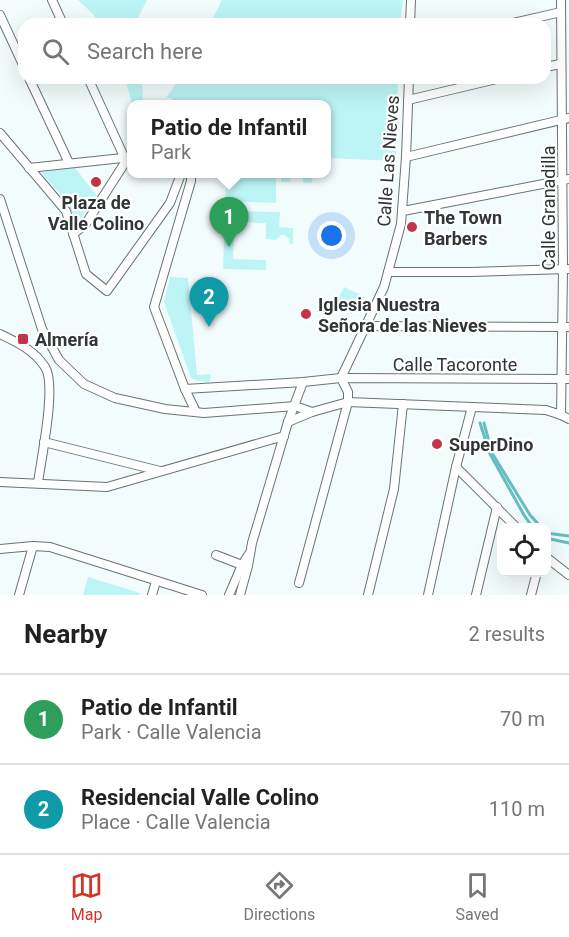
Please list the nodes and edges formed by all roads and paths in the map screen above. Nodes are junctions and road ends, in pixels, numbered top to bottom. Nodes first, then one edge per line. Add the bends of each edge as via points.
1 (52, 0) edge
2 (412, 0) edge
3 (561, 0) edge
4 (561, 12) junction
5 (0, 15) edge
6 (60, 18) edge
7 (410, 18) edge
8 (535, 18) edge
9 (18, 54) edge
10 (561, 64) junction
11 (551, 66) edge
12 (32, 84) edge
13 (91, 84) edge
14 (409, 84) edge
15 (476, 84) edge
16 (408, 100) junction
17 (566, 119) edge
18 (0, 133) edge
19 (127, 155) edge
20 (127, 157) edge
21 (406, 157) junction
22 (127, 159) edge
23 (69, 163) junction
24 (29, 168) junction
25 (179, 178) edge
26 (191, 178) edge
27 (566, 180) edge
28 (0, 199) edge
29 (403, 211) junction
30 (73, 234) junction
31 (566, 269) edge
32 (388, 272) junction
33 (364, 326) junction
34 (565, 327) edge
35 (0, 334) edge
36 (341, 378) junction
37 (565, 379) edge
38 (303, 382) junction
39 (185, 389) junction
40 (348, 402) junction
41 (403, 404) junction
42 (295, 406) junction
43 (472, 407) junction
44 (267, 408) junction
45 (173, 410) junction
46 (196, 412) junction
47 (312, 412) junction
48 (565, 417) edge
49 (289, 421) junction
50 (284, 436) junction
51 (44, 442) junction
52 (456, 467) junction
53 (162, 471) junction
54 (0, 482) edge
55 (38, 483) junction
56 (496, 507) junction
57 (511, 523) edge
58 (33, 546) junction
59 (0, 549) edge
60 (249, 552) junction
61 (216, 555) dead end
62 (551, 561) edge
63 (242, 565) junction
64 (569, 575) edge
65 (536, 577) edge
66 (156, 581) junction
67 (299, 582) dead end
68 (19, 595) edge
69 (152, 595) edge
70 (202, 595) edge
71 (229, 595) edge
72 (240, 595) edge
73 (368, 595) edge
74 (428, 595) edge
75 (476, 595) edge
76 (531, 595) edge

1 - 6 street
2 - 7 street
3 - 4 street, Calle Granadilla
4 - 8 street
4 - 10 street, Calle Granadilla
5 - 9 street
10 - 11 street
10 - 17 street, Calle Granadilla
12 - 23 street
13 - 19 street
14 - 16 street, Calle Las Nieves
15 - 16 street
16 - 21 street, Calle Las Nieves
17 - 21 street
17 - 27 street, Calle Granadilla
18 - 24 street
20 - 23 street
21 - 29 street, Calle Las Nieves
22 - 30 street via 85,225
23 - 24 street
24 - 30 street via 66,211
25 - 30 street via 170,203 107,291 86,274
26 - 39 street via 154,307
27 - 29 street
27 - 31 street, Calle Granadilla
28 - 45 street via 42,329 59,360 84,384 115,398
29 - 32 street, Calle Las Nieves
31 - 32 street
31 - 34 street, Calle Granadilla
32 - 33 street, Calle Las Nieves
33 - 34 street
33 - 36 street, Calle Las Nieves
34 - 37 street, Calle Granadilla
35 - 51 street via 24,346 46,368 50,388
36 - 37 street, Calle Tacoronte
36 - 38 street, Calle Tacoronte
36 - 40 street
37 - 48 street, Calle Granadilla
38 - 39 street, Calle Tacoronte
38 - 42 street
39 - 45 street via 182,405
39 - 46 street
40 - 41 street
40 - 47 street
40 - 67 street
41 - 43 street
41 - 73 street via 394,489
42 - 44 street
42 - 47 street
42 - 49 street
43 - 48 street via 546,410
43 - 52 street
44 - 46 street
44 - 49 street via 287,412
45 - 46 street
47 - 49 street
49 - 50 street
50 - 53 street
50 - 60 street
51 - 53 street
51 - 55 street
52 - 56 street
52 - 74 street
53 - 55 street via 107,487
54 - 55 street
56 - 57 street
56 - 75 street
58 - 59 street
58 - 66 street via 50,547
58 - 68 street
60 - 63 street
60 - 72 street
61 - 63 street
62 - 64 street
63 - 71 street
65 - 76 street
66 - 69 street
66 - 70 street

